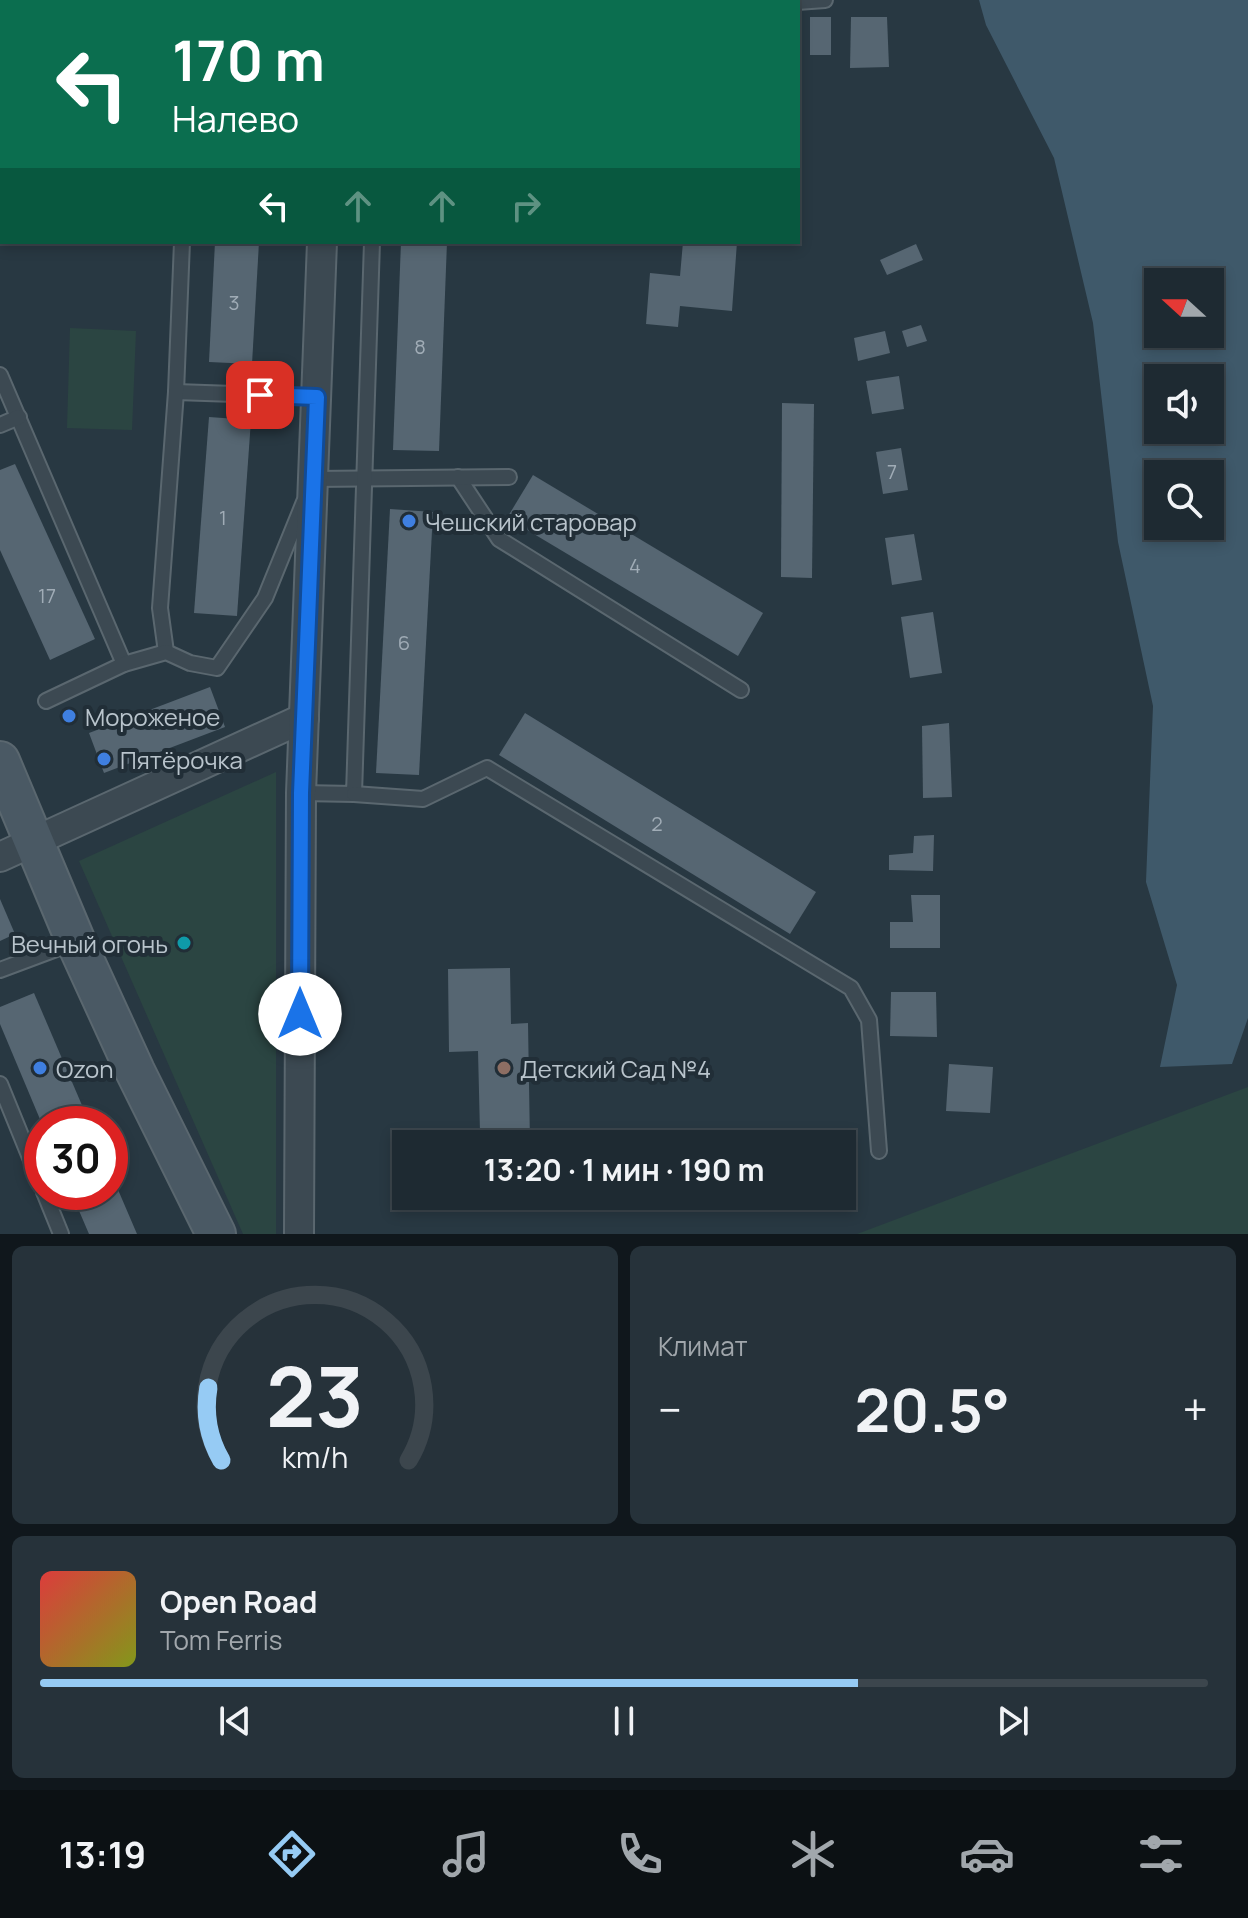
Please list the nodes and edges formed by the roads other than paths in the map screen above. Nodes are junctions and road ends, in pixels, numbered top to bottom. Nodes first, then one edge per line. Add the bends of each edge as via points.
1 (825, 0) edge
2 (800, 2) edge
3 (182, 244) edge
4 (322, 244) edge
5 (372, 244) edge
6 (0, 375) edge
7 (176, 392) junction
8 (317, 397) junction
9 (19, 417) junction
10 (0, 425) edge
11 (458, 477) junction
12 (509, 477) dead end
13 (364, 478) junction
14 (314, 479) junction
15 (166, 652) junction
16 (124, 664) junction
17 (741, 690) dead end
18 (46, 701) dead end
19 (304, 718) junction
20 (0, 761) edge
21 (301, 793) junction
22 (354, 794) junction
23 (34, 841) junction
24 (0, 857) edge
25 (76, 942) junction
26 (0, 970) edge
27 (0, 1084) edge
28 (24, 1143) edge
29 (879, 1151) dead end
30 (51, 1210) edge
31 (61, 1234) edge
32 (216, 1234) edge
33 (299, 1234) edge

1 - 2 lane
3 - 7 lane
4 - 8 street
5 - 13 lane
6 - 9 lane
7 - 8 lane
7 - 15 lane via 160,608
8 - 14 street
9 - 10 lane
9 - 16 lane
11 - 12 lane
11 - 13 lane
11 - 17 lane via 499,539
13 - 14 lane
13 - 22 lane
14 - 15 lane via 265,598 217,668
14 - 19 street
15 - 16 lane
16 - 18 lane
19 - 21 street
19 - 23 street
20 - 23 street
21 - 22 lane
21 - 33 street
22 - 29 lane via 423,799 487,768 851,988 869,1020
23 - 24 street
23 - 25 street
25 - 26 lane
25 - 32 street
27 - 28 lane
30 - 31 lane

